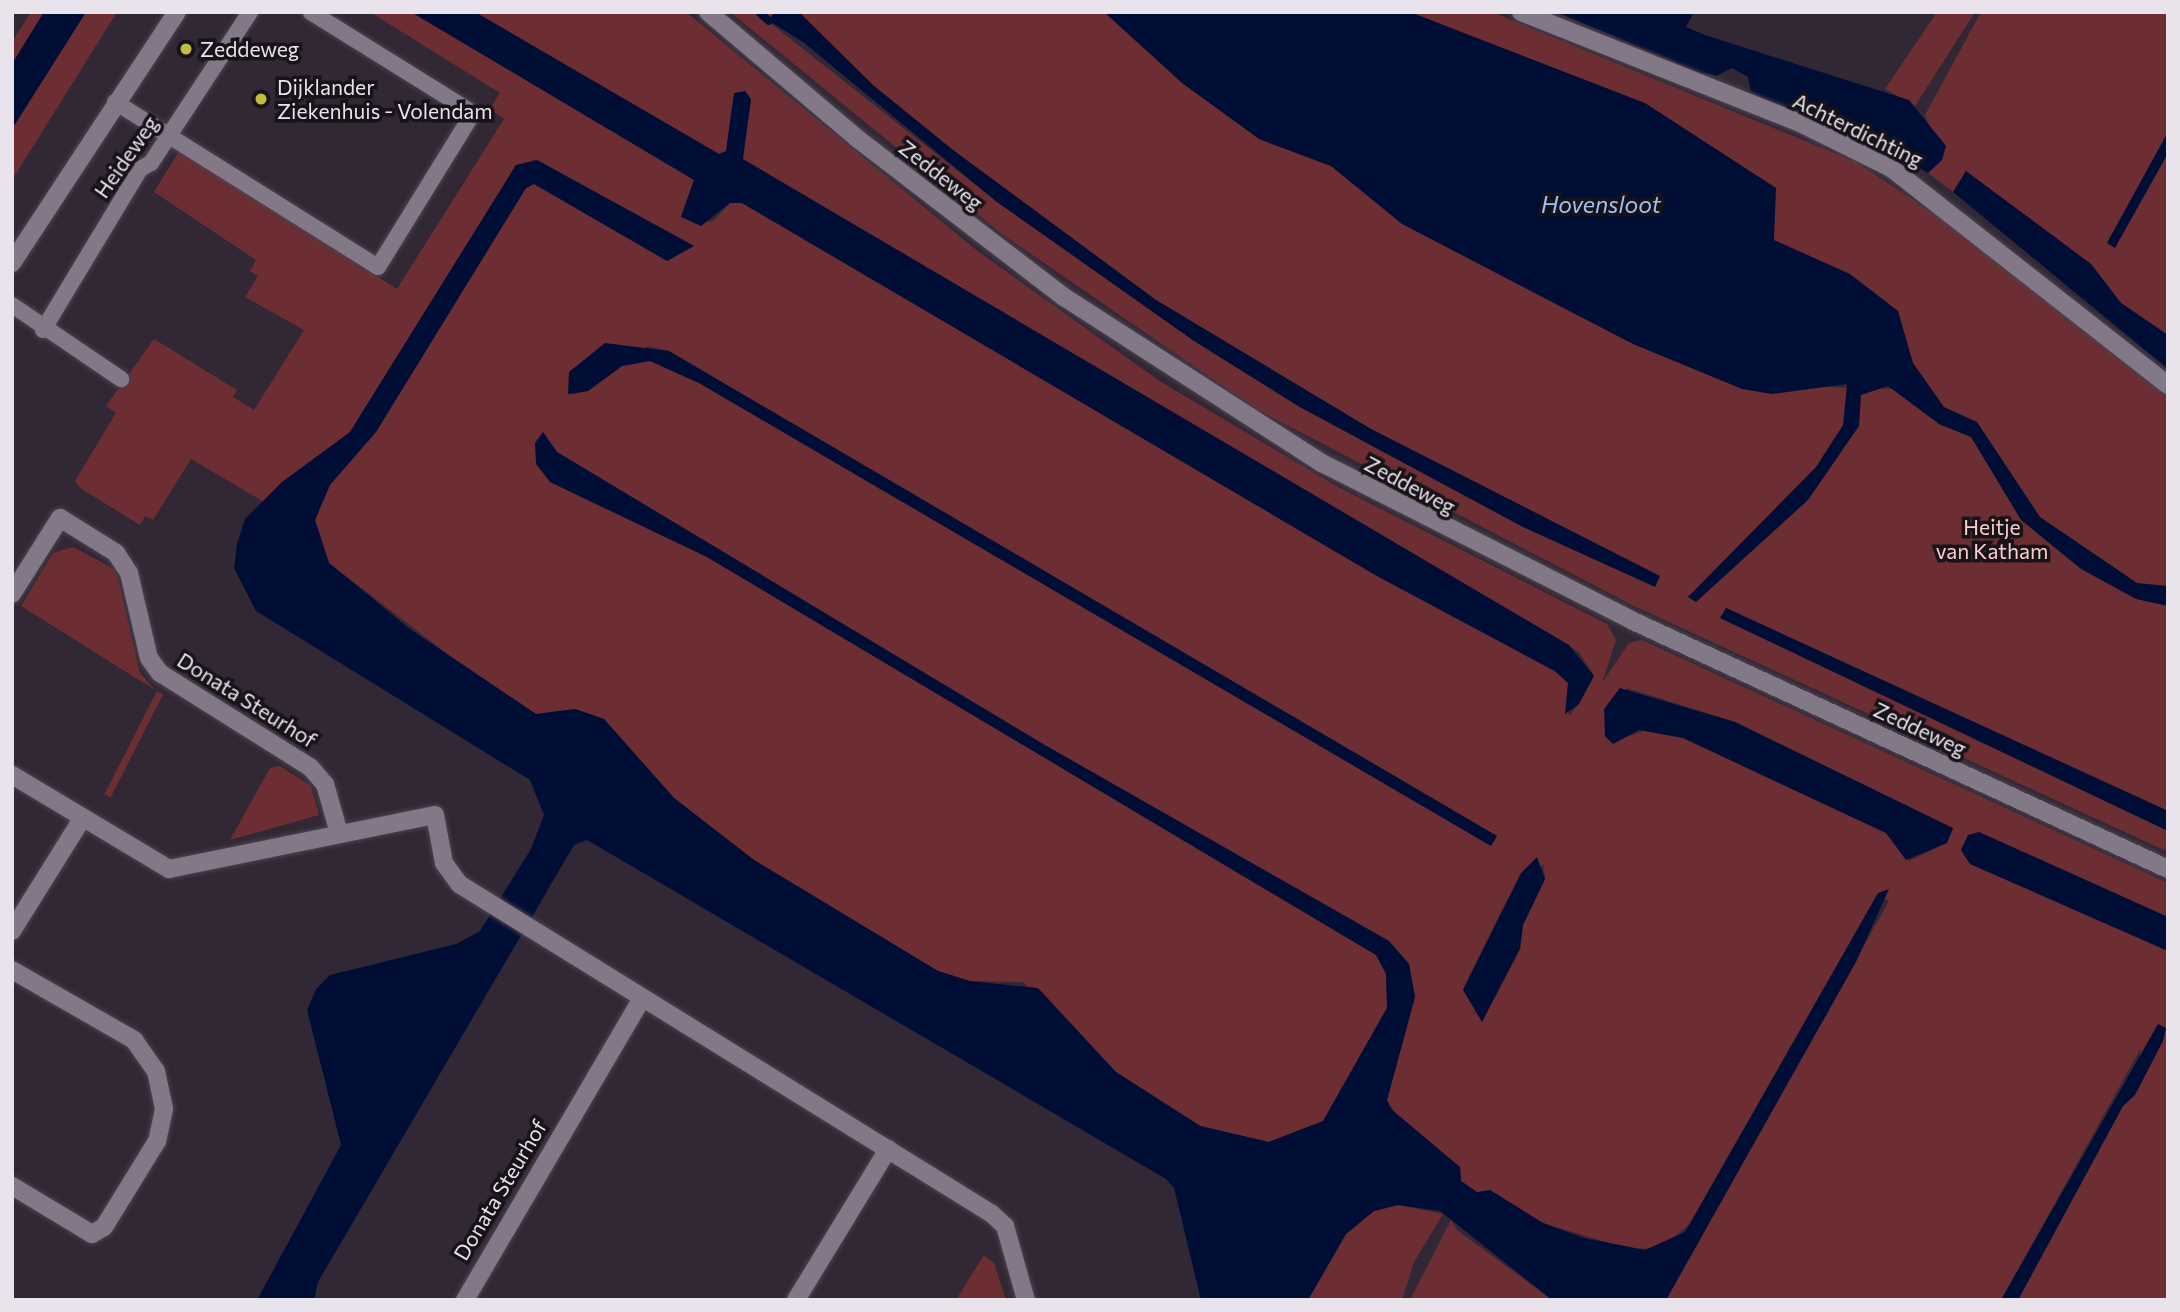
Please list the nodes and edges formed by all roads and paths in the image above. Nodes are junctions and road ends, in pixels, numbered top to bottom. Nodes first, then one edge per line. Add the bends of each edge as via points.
1 (177, 12) edge
2 (250, 12) edge
3 (310, 12) edge
4 (708, 12) edge
5 (1521, 12) edge
6 (115, 102) junction
7 (169, 136) junction
8 (12, 263) edge
9 (12, 305) edge
10 (43, 330) junction
11 (121, 379) dead end
12 (2168, 385) edge
13 (12, 594) edge
14 (12, 775) edge
15 (82, 819) junction
16 (339, 833) junction
17 (2168, 869) edge
18 (12, 931) edge
19 (12, 970) edge
20 (642, 998) junction
21 (888, 1149) junction
22 (12, 1186) edge
23 (465, 1300) edge
24 (796, 1300) edge
25 (1026, 1300) edge

1 - 6 street, Heideweg
2 - 7 lane, Heideweg
3 - 7 lane via 473,113 378,267
4 - 17 street, Zeddeweg via 858,139 1064,297 1322,463 1619,614
5 - 12 street, Achterdichting via 1802,124 1891,168
6 - 7 lane
6 - 8 street, Heideweg
7 - 10 lane, Heideweg via 151,163 140,169
9 - 10 lane
10 - 11 lane
13 - 16 street, Donata Steurhof via 60,518 116,553 129,573 149,658 160,673 310,767 326,784
14 - 15 street
15 - 16 street via 152,861 181,870
15 - 18 street
16 - 20 street via 435,815 449,874
19 - 22 street via 134,1040 156,1071 164,1109 157,1141 104,1227 92,1234
20 - 21 street
20 - 23 street, Donata Steurhof
21 - 24 street
21 - 25 street via 1005,1226

